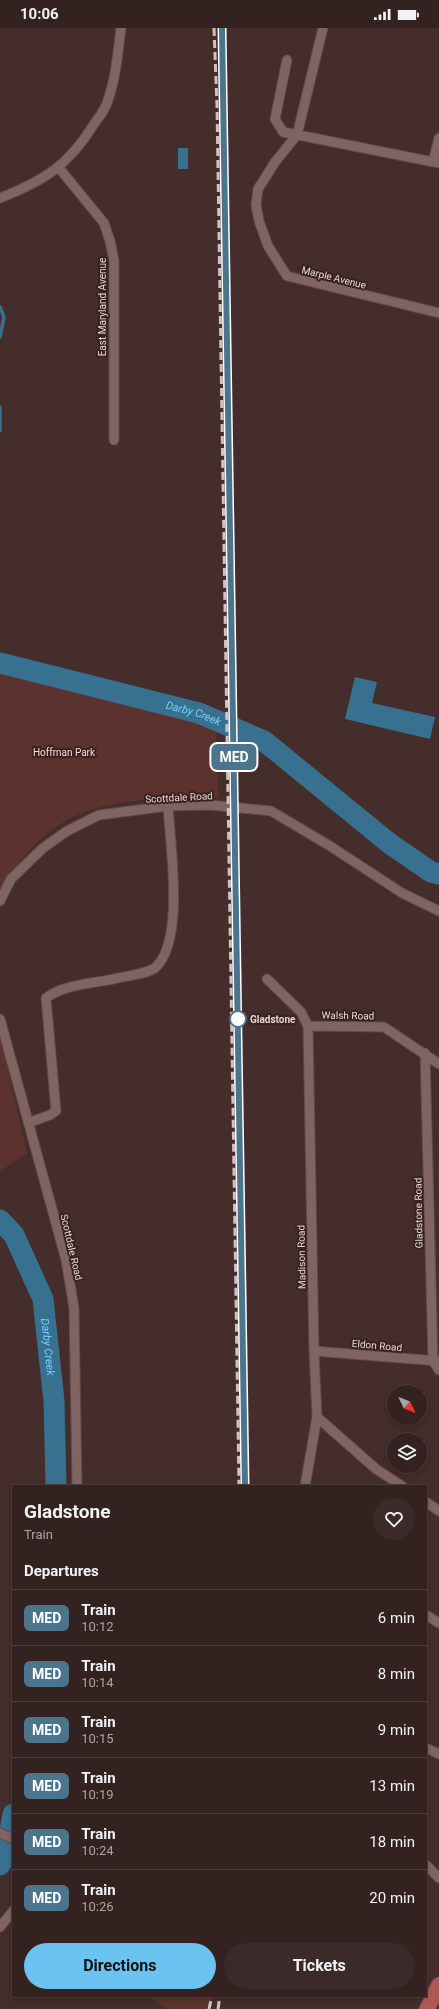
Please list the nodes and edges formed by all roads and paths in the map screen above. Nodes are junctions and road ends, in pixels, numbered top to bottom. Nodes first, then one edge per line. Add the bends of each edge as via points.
1 (121, 28) edge
2 (323, 28) edge
3 (287, 60) dead end
4 (297, 135) junction
5 (439, 138) edge
6 (436, 163) edge
7 (59, 168) junction
8 (0, 198) edge
9 (439, 313) edge
10 (114, 440) dead end
11 (168, 806) junction
12 (0, 901) edge
13 (439, 911) edge
14 (267, 978) dead end
15 (0, 1019) edge
16 (308, 1026) junction
17 (425, 1053) junction
18 (439, 1064) edge
19 (28, 1123) junction
20 (314, 1351) junction
21 (436, 1361) edge
22 (439, 1370) edge
23 (317, 1417) junction
24 (78, 1485) edge
25 (306, 1485) edge
26 (400, 1485) edge
27 (427, 1503) edge
28 (439, 1511) edge
29 (427, 1615) edge
30 (439, 1623) edge
31 (427, 1748) edge
32 (439, 1754) edge
33 (0, 1833) edge
34 (12, 1838) edge
35 (427, 1866) edge
36 (439, 1878) edge
37 (12, 1912) edge
38 (0, 1927) edge
39 (439, 1985) edge
40 (427, 2009) edge

1 - 7 street via 117,63 108,102 83,142
2 - 4 street
3 - 4 street via 275,119 283,132
4 - 6 street
4 - 9 street, Marple Avenue via 275,162 258,189 256,205 268,246 286,276
5 - 6 street
7 - 8 street
7 - 10 street, East Maryland Avenue via 104,223 114,260
11 - 12 street, Scottdale Road via 99,815 67,831 43,848 11,879
11 - 13 street, Scottdale Road via 210,805 271,811 402,893
11 - 19 street via 174,882 171,930 165,952 156,968 119,978 60,988 46,998 56,1110 50,1115
14 - 16 street, Walsh Road via 301,1012
15 - 19 street, Scottdale Road
16 - 17 street, Walsh Road via 384,1027
16 - 20 street, Madison Road
17 - 18 street, Walsh Road
17 - 21 street, Gladstone Road
19 - 24 street, Scottdale Road via 66,1260 74,1308
20 - 21 street, Eldon Road
20 - 23 street, Madison Road
21 - 22 street
23 - 25 street, Madison Road
23 - 26 street via 376,1469
27 - 28 street
29 - 30 street
31 - 32 street
33 - 34 street
35 - 36 street
37 - 38 street
39 - 40 main road

